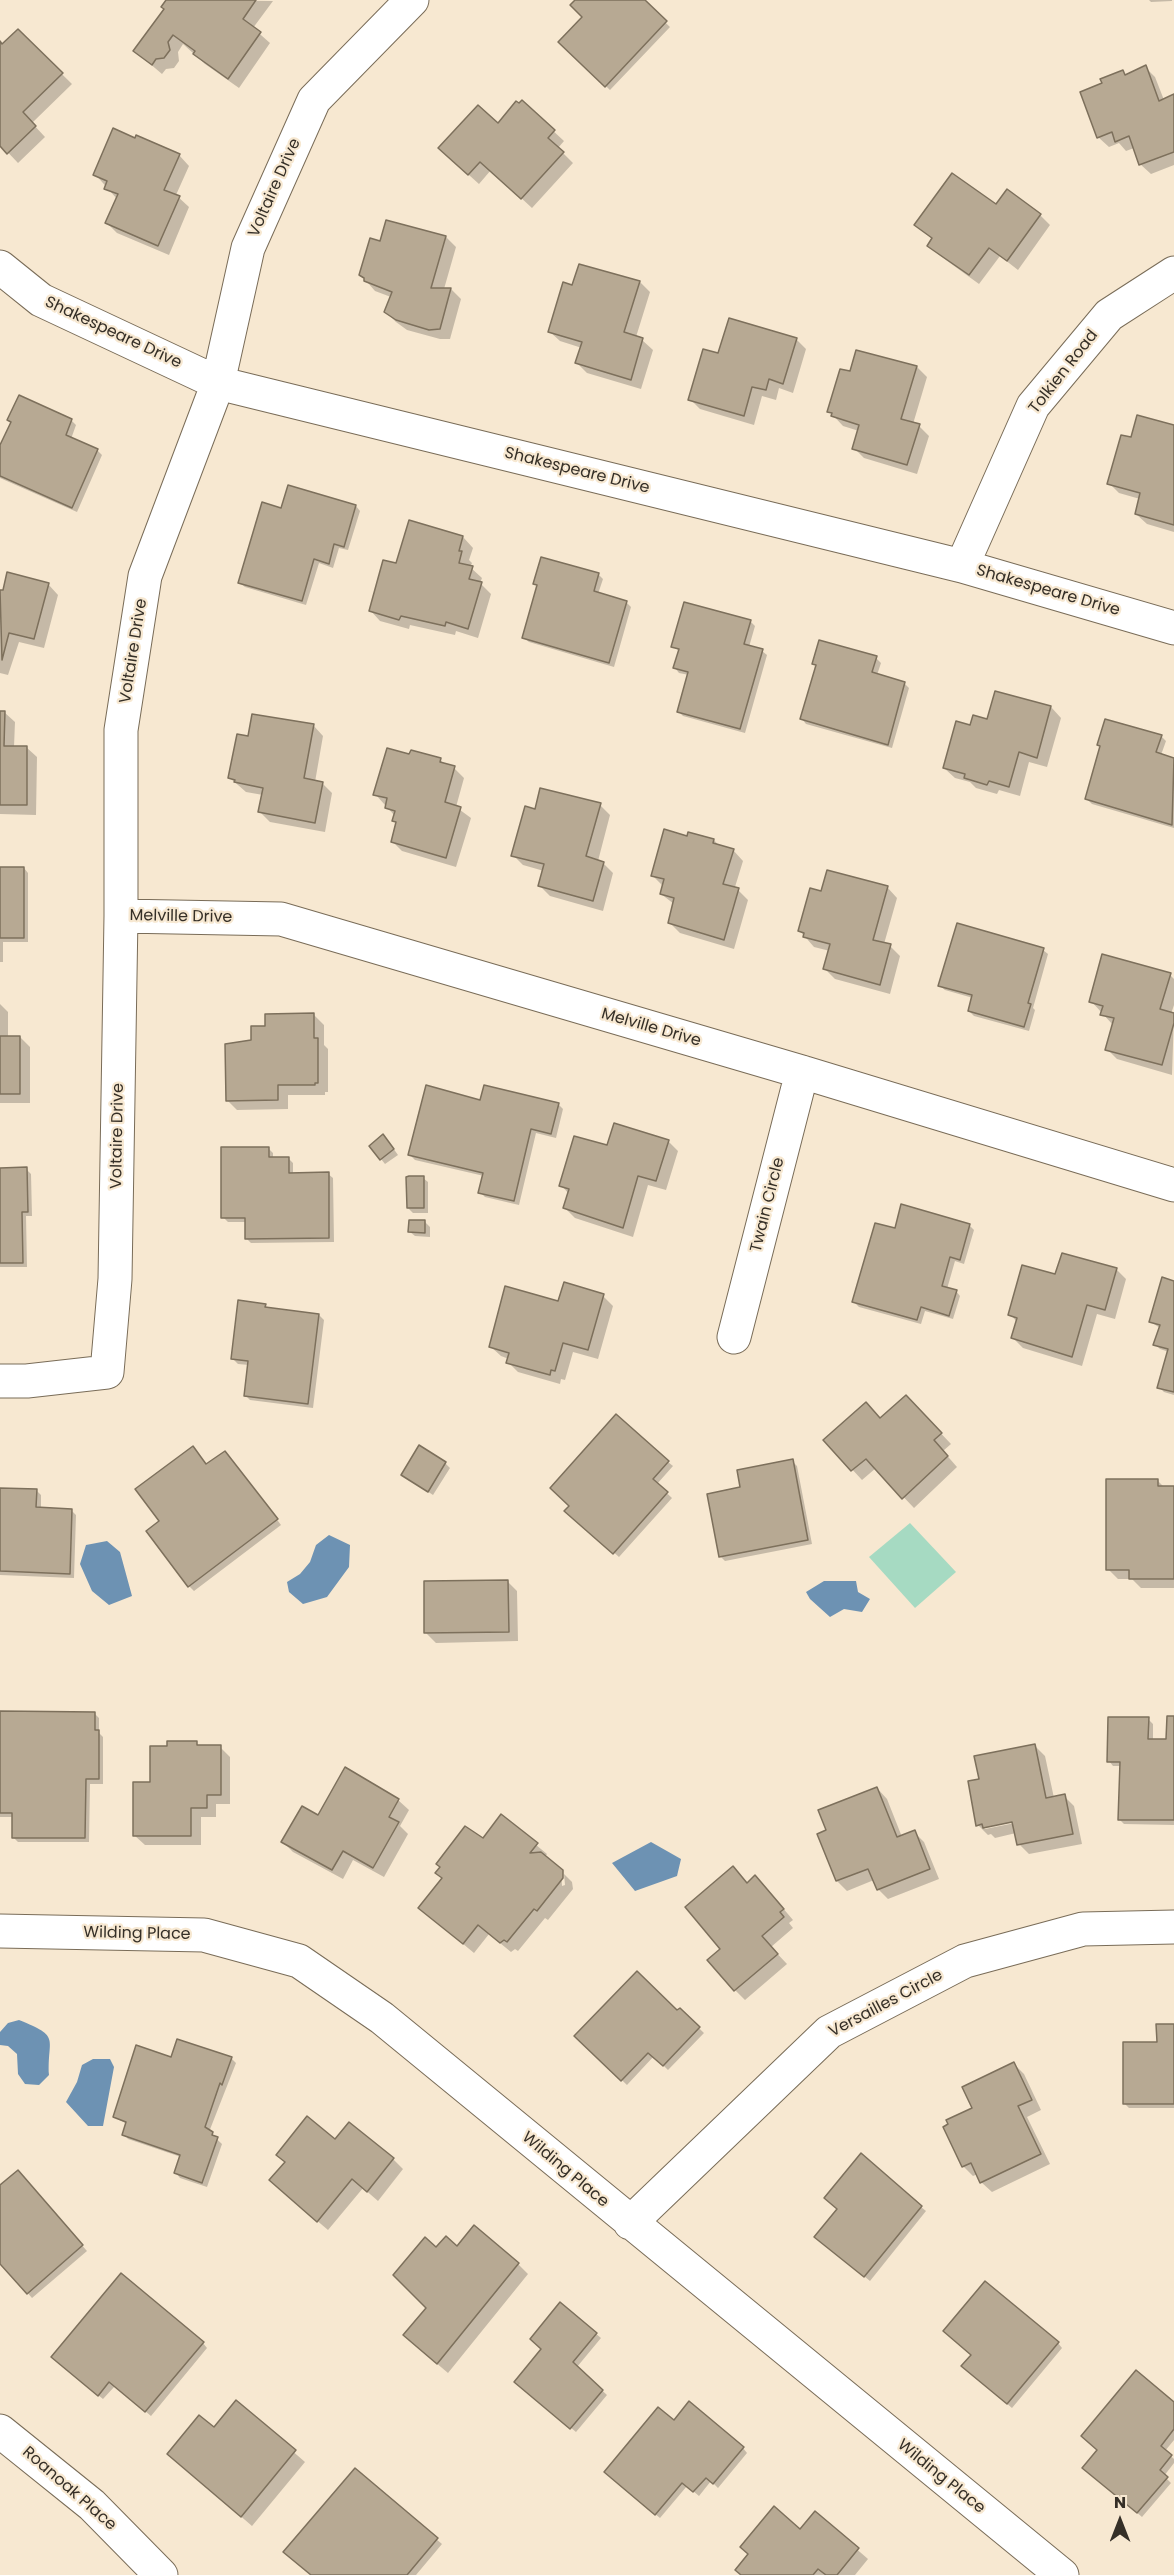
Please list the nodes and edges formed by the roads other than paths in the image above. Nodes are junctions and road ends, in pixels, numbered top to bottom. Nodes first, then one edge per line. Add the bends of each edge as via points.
1 (412, 0) edge
2 (0, 267) edge
3 (1174, 273) edge
4 (218, 382) junction
5 (962, 567) junction
6 (1174, 628) edge
7 (121, 916) junction
8 (802, 1072) junction
9 (1174, 1185) edge
10 (734, 1337) dead end
11 (0, 1381) edge
12 (1174, 1927) edge
13 (0, 1931) edge
14 (630, 2223) junction
15 (0, 2431) edge
16 (161, 2575) edge
17 (1062, 2575) edge

1 - 4 street, Voltaire Drive via 314,100 248,248
2 - 4 street, Shakespeare Drive via 41,300
3 - 5 street, Tolkien Road via 1109,315 1033,406
4 - 5 street, Shakespeare Drive
4 - 7 street, Voltaire Drive via 145,576 121,730
5 - 6 street, Shakespeare Drive
7 - 8 street, Melville Drive via 281,919
7 - 11 street, Voltaire Drive via 115,1279 106,1372
8 - 9 street, Melville Drive
8 - 10 street, Twain Circle
12 - 14 street, Versailles Circle via 1083,1929 965,1961 829,2032
13 - 14 street, Wilding Place via 204,1935 299,1961 382,2018
14 - 17 street, Wilding Place
15 - 16 street, Roanoak Place via 92,2505

